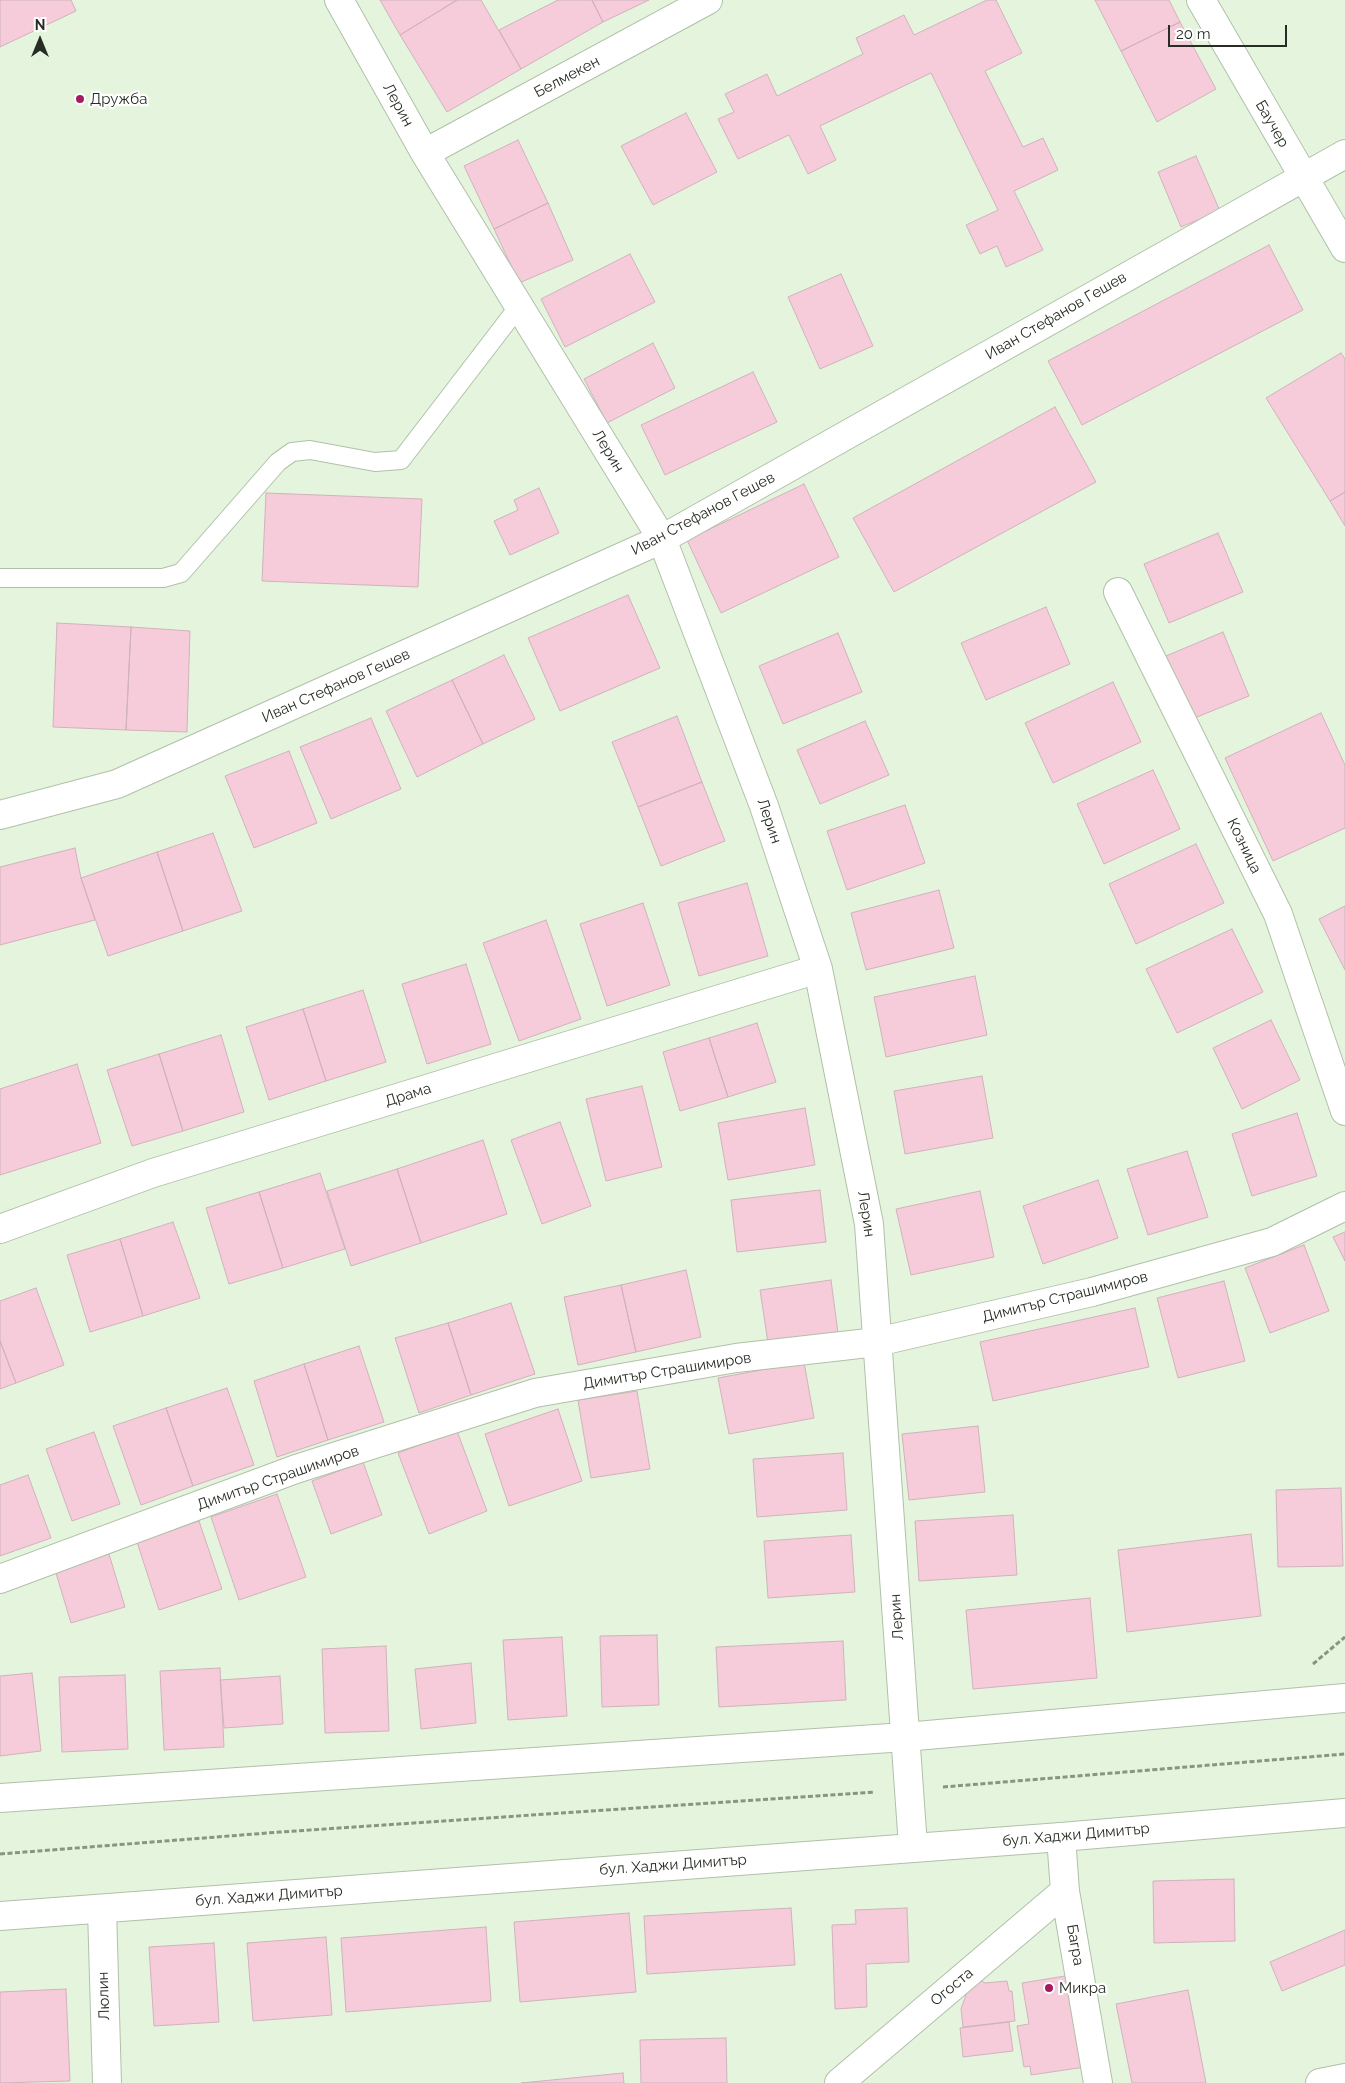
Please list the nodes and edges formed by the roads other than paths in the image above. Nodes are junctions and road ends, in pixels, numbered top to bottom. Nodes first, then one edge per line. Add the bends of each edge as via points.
1 (339, 0) edge
2 (708, 0) edge
3 (1201, 0) edge
4 (425, 153) junction
5 (1345, 154) edge
6 (1302, 177) junction
7 (1345, 248) edge
8 (519, 306) junction
9 (662, 540) junction
10 (0, 578) edge
11 (1118, 592) dead end
12 (0, 815) edge
13 (818, 969) junction
14 (1345, 1111) edge
15 (1345, 1206) edge
16 (0, 1229) edge
17 (877, 1342) junction
18 (0, 1579) edge
19 (1345, 1698) edge
20 (905, 1737) junction
21 (0, 1798) edge
22 (1345, 1813) edge
23 (1060, 1837) junction
24 (913, 1846) junction
25 (1066, 1891) junction
26 (102, 1909) junction
27 (0, 1916) edge
28 (1345, 2078) edge
29 (107, 2083) edge
30 (839, 2083) edge
31 (1098, 2083) edge
32 (1320, 2083) edge

1 - 4 street, Лерин
2 - 4 street, Белмекен
3 - 6 street, Баучер
4 - 8 street, Лерин
5 - 6 street, Иван Стефанов Гешев
6 - 7 street, Баучер
6 - 9 street, Иван Стефанов Гешев
8 - 9 street, Лерин
8 - 10 lane via 401,460 376,462 310,450 292,452 278,462 181,572 163,578
9 - 12 street, Иван Стефанов Гешев via 117,784
9 - 13 street, Лерин via 764,806
11 - 14 street, Козница via 1278,914
13 - 16 street, Драма via 153,1173
13 - 17 street, Лерин via 869,1224
15 - 17 street, Димитър Страшимиров via 1272,1242 1092,1292
17 - 18 street, Димитър Страшимиров via 736,1358 535,1393 296,1469
17 - 20 street, Лерин
19 - 20 street
20 - 21 street
20 - 24 street, Лерин
22 - 23 street, бул. Хаджи Димитър
23 - 24 street, бул. Хаджи Димитър
23 - 25 street, Багра
24 - 26 street, бул. Хаджи Димитър
25 - 30 street, Огоста
25 - 31 street, Багра
26 - 27 street, бул. Хаджи Димитър
26 - 29 street, Люлин
28 - 32 street

